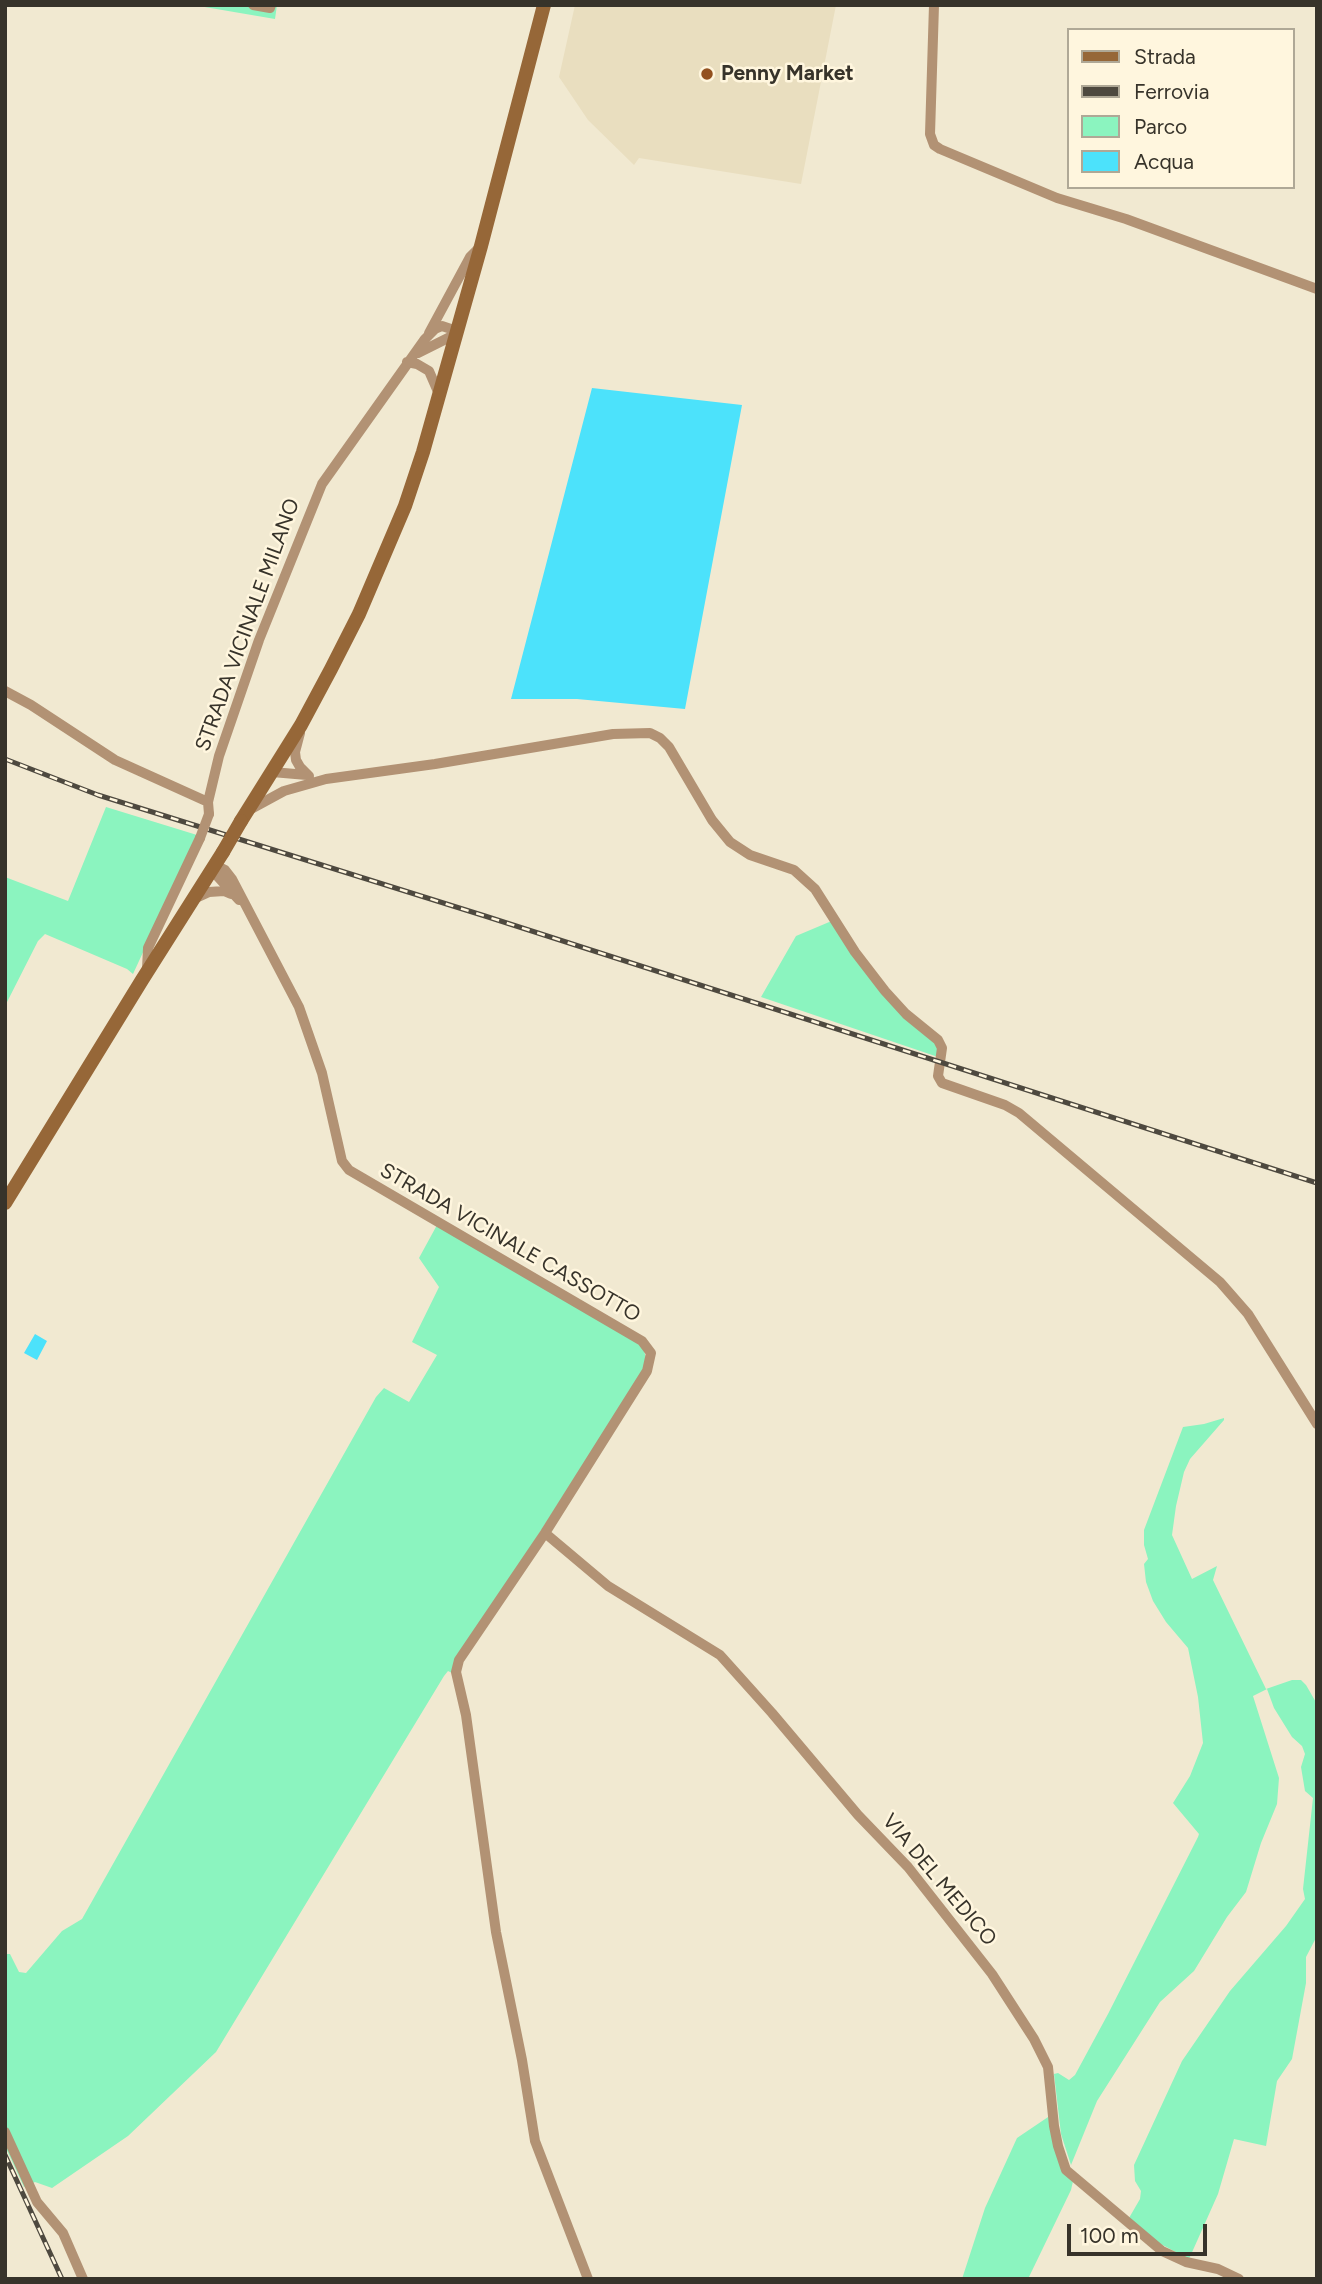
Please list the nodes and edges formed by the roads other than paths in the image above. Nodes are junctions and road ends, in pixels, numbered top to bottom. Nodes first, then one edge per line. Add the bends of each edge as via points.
1 (253, 5) edge
2 (271, 5) edge
3 (544, 5) edge
4 (934, 5) edge
5 (481, 246) junction
6 (1317, 289) edge
7 (456, 333) junction
8 (425, 339) junction
9 (407, 362) junction
10 (439, 394) junction
11 (5, 691) edge
12 (304, 718) junction
13 (272, 772) junction
14 (309, 776) junction
15 (326, 779) junction
16 (302, 785) junction
17 (208, 802) junction
18 (245, 816) junction
19 (219, 859) junction
20 (236, 897) junction
21 (192, 900) junction
22 (244, 905) junction
23 (147, 971) junction
24 (5, 1203) edge
25 (1317, 1424) edge
26 (545, 1533) junction
27 (5, 2132) edge
28 (83, 2279) edge
29 (588, 2279) edge
30 (1239, 2279) edge

1 - 2 street
3 - 5 main road
4 - 6 street via 930,134 940,149 1057,198
5 - 7 main road
5 - 8 street, STRADA VICINALE MILANO via 470,257
7 - 8 street via 442,326
7 - 9 street
7 - 10 main road
8 - 9 street, STRADA VICINALE MILANO
9 - 10 street via 429,371
9 - 17 street, STRADA VICINALE MILANO via 314,501 258,640
10 - 12 main road via 405,506 359,614
11 - 17 street via 107,756
12 - 13 main road
12 - 14 street via 295,751 296,760
13 - 14 street
13 - 16 street via 282,784
13 - 18 main road
14 - 15 street
15 - 16 street
15 - 25 street via 613,734 660,738 730,842 741,851 794,870 815,889 885,991 938,1040 942,1083 1018,1113 1220,1282 1248,1314
16 - 18 street
17 - 23 street, STRADA VICINALE MILANO, bridge via 209,814 200,838 148,947
18 - 19 main road, bridge
19 - 20 street via 218,877
19 - 21 main road
19 - 22 street
20 - 21 street via 215,891
20 - 22 street
21 - 23 main road
22 - 26 street, STRADA VICINALE CASSOTTO via 299,1007 322,1073 342,1161 349,1170 642,1341 650,1350 647,1371
23 - 24 main road
26 - 29 street, STRADA VICINALE CASSOTTO via 456,1665 496,1931 535,2141
26 - 30 street, VIA DEL MEDICO via 625,1598 720,1656 908,1867 992,1974 1034,2039 1048,2067 1054,2126 1066,2170 1162,2251
27 - 28 street via 37,2202 63,2233

